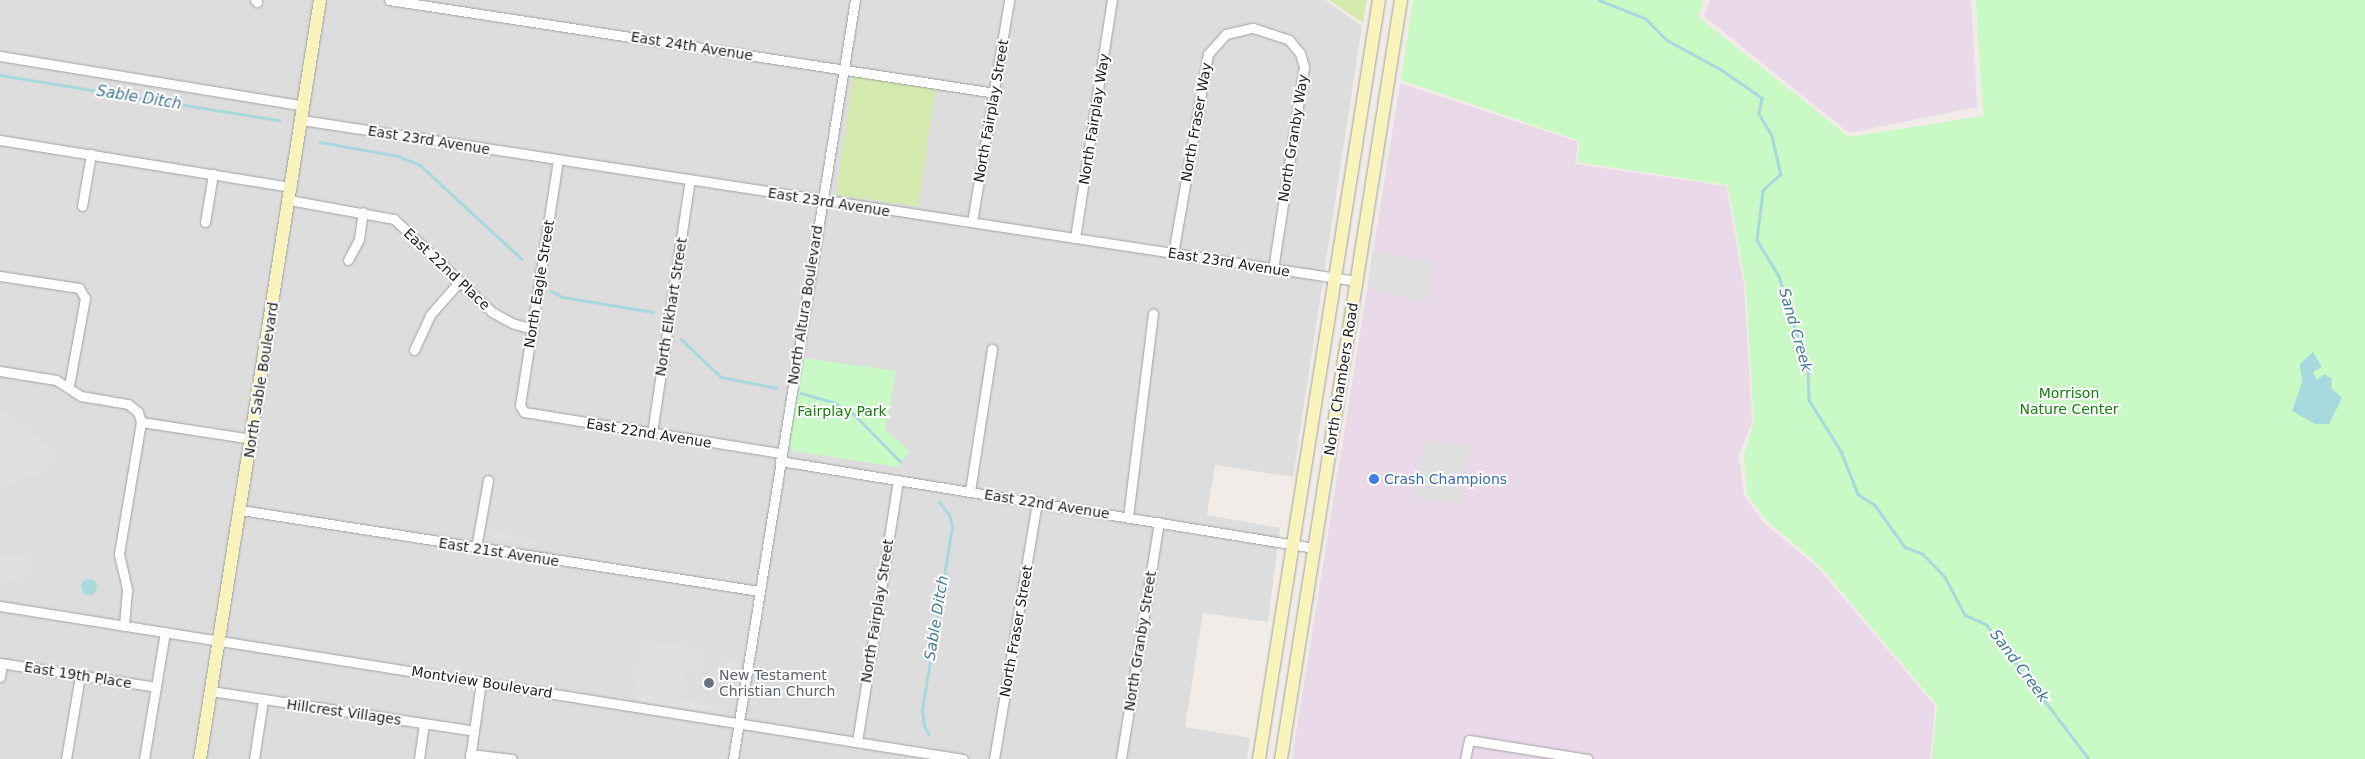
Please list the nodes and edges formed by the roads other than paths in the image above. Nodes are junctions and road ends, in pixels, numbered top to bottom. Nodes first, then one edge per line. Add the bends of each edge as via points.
1 (320, 0) edge
2 (389, 0) edge
3 (855, 0) edge
4 (1009, 0) edge
5 (1112, 0) edge
6 (1379, 0) edge
7 (1401, 0) edge
8 (1262, 29) joint
9 (0, 56) edge
10 (844, 70) junction
11 (995, 92) junction
12 (304, 106) junction
13 (302, 120) junction
14 (0, 140) edge
15 (91, 154) junction
16 (558, 160) junction
17 (213, 174) junction
18 (690, 180) junction
19 (291, 187) junction
20 (289, 200) junction
21 (821, 201) junction
22 (82, 206) dead end
23 (363, 212) junction
24 (205, 222) dead end
25 (972, 222) junction
26 (1075, 238) junction
27 (1174, 254) junction
28 (348, 260) dead end
29 (1273, 269) junction
30 (0, 276) edge
31 (1335, 278) junction
32 (460, 281) junction
33 (1356, 281) junction
34 (1153, 314) dead end
35 (532, 328) junction
36 (992, 349) dead end
37 (414, 350) dead end
38 (0, 371) edge
39 (69, 386) junction
40 (521, 408) joint
41 (141, 422) junction
42 (652, 433) junction
43 (252, 439) junction
44 (780, 457) junction
45 (488, 480) dead end
46 (898, 480) junction
47 (970, 491) junction
48 (1037, 502) junction
49 (241, 510) junction
50 (1128, 517) junction
51 (1159, 522) junction
52 (1292, 544) junction
53 (476, 548) junction
54 (1314, 548) junction
55 (759, 591) junction
56 (0, 606) edge
57 (124, 626) junction
58 (165, 632) junction
59 (219, 641) junction
60 (1, 663) edge
61 (80, 676) junction
62 (0, 677) edge
63 (481, 682) junction
64 (156, 687) junction
65 (211, 691) junction
66 (263, 700) junction
67 (739, 723) junction
68 (424, 724) junction
69 (474, 731) junction
70 (857, 742) junction
71 (470, 757) edge
72 (66, 759) edge
73 (144, 759) edge
74 (200, 759) edge
75 (254, 759) edge
76 (419, 759) edge
77 (512, 759) edge
78 (733, 759) edge
79 (963, 759) edge
80 (994, 759) edge
81 (1122, 759) edge
82 (1259, 759) edge
83 (1281, 759) edge
84 (1465, 759) edge
85 (1587, 759) edge

1 - 12 main road, North Sable Boulevard
2 - 10 street, East 24th Avenue
3 - 10 street, North Altura Boulevard
4 - 11 street, North Fairplay Street
5 - 26 street, North Fairplay Way
6 - 31 main road, North Chambers Road
7 - 33 main road, North Chambers Road
8 - 27 street, North Fraser Way via 1230,31 1208,54
8 - 29 street, North Granby Way via 1289,40 1300,52 1304,67
9 - 12 street
10 - 11 street, East 24th Avenue
10 - 21 street, North Altura Boulevard
11 - 25 street, North Fairplay Street
12 - 13 main road, North Sable Boulevard
13 - 16 street, East 23rd Avenue
13 - 19 main road, North Sable Boulevard
14 - 15 street
15 - 17 street
15 - 22 street
16 - 18 street, East 23rd Avenue
16 - 35 street, North Eagle Street
17 - 19 street
17 - 24 street
18 - 21 street, East 23rd Avenue
18 - 42 street, North Elkhart Street
19 - 20 main road, North Sable Boulevard
20 - 23 street, East 22nd Place
20 - 43 main road, North Sable Boulevard
21 - 25 street, East 23rd Avenue
21 - 44 street, North Altura Boulevard
23 - 28 street via 359,239
23 - 32 street, East 22nd Place via 394,219
25 - 26 street, East 23rd Avenue
26 - 27 street, East 23rd Avenue
27 - 29 street, East 23rd Avenue
29 - 31 street, East 23rd Avenue
30 - 39 street via 79,288 85,298
31 - 33 street, East 23rd Avenue
31 - 52 main road, North Chambers Road
32 - 35 street, East 22nd Place via 501,318
32 - 37 street via 430,315
33 - 54 main road, North Chambers Road
34 - 50 street
35 - 40 street, North Eagle Street
36 - 47 street
38 - 39 street via 56,380
39 - 41 street via 81,396 128,404 138,412
40 - 42 street, East 22nd Avenue via 527,414
41 - 43 street
41 - 57 street via 119,554 126,590
42 - 44 street, East 22nd Avenue
43 - 49 main road, North Sable Boulevard
44 - 46 street, East 22nd Avenue
44 - 55 street, North Altura Boulevard
45 - 53 street
46 - 47 street, East 22nd Avenue
46 - 70 street, North Fairplay Street
47 - 48 street, East 22nd Avenue
48 - 50 street, East 22nd Avenue
48 - 80 street, North Fraser Street
49 - 53 street, East 21st Avenue
49 - 59 main road, North Sable Boulevard
50 - 51 street, East 22nd Avenue
51 - 52 street, East 22nd Avenue
51 - 81 street, North Granby Street
52 - 54 street, East 22nd Avenue
52 - 82 main road, North Chambers Road
53 - 55 street, East 21st Avenue
54 - 83 main road, North Chambers Road
55 - 67 street, North Altura Boulevard
56 - 57 street, Montview Boulevard
57 - 58 street, Montview Boulevard
58 - 59 street, Montview Boulevard
58 - 64 street
59 - 63 street, Montview Boulevard
59 - 65 main road, North Sable Boulevard
60 - 61 street, East 19th Place
60 - 62 street
61 - 64 street, East 19th Place
61 - 72 street
63 - 67 street, Montview Boulevard
63 - 69 street
64 - 73 street
65 - 66 street, Hillcrest Villages
65 - 74 main road, North Sable Boulevard
66 - 68 street, Hillcrest Villages
66 - 75 street
67 - 70 street, Montview Boulevard
67 - 78 street, North Altura Boulevard
68 - 69 street, Hillcrest Villages
68 - 76 street
69 - 71 street
70 - 79 street, Montview Boulevard
71 - 77 street
84 - 85 street via 1469,740

